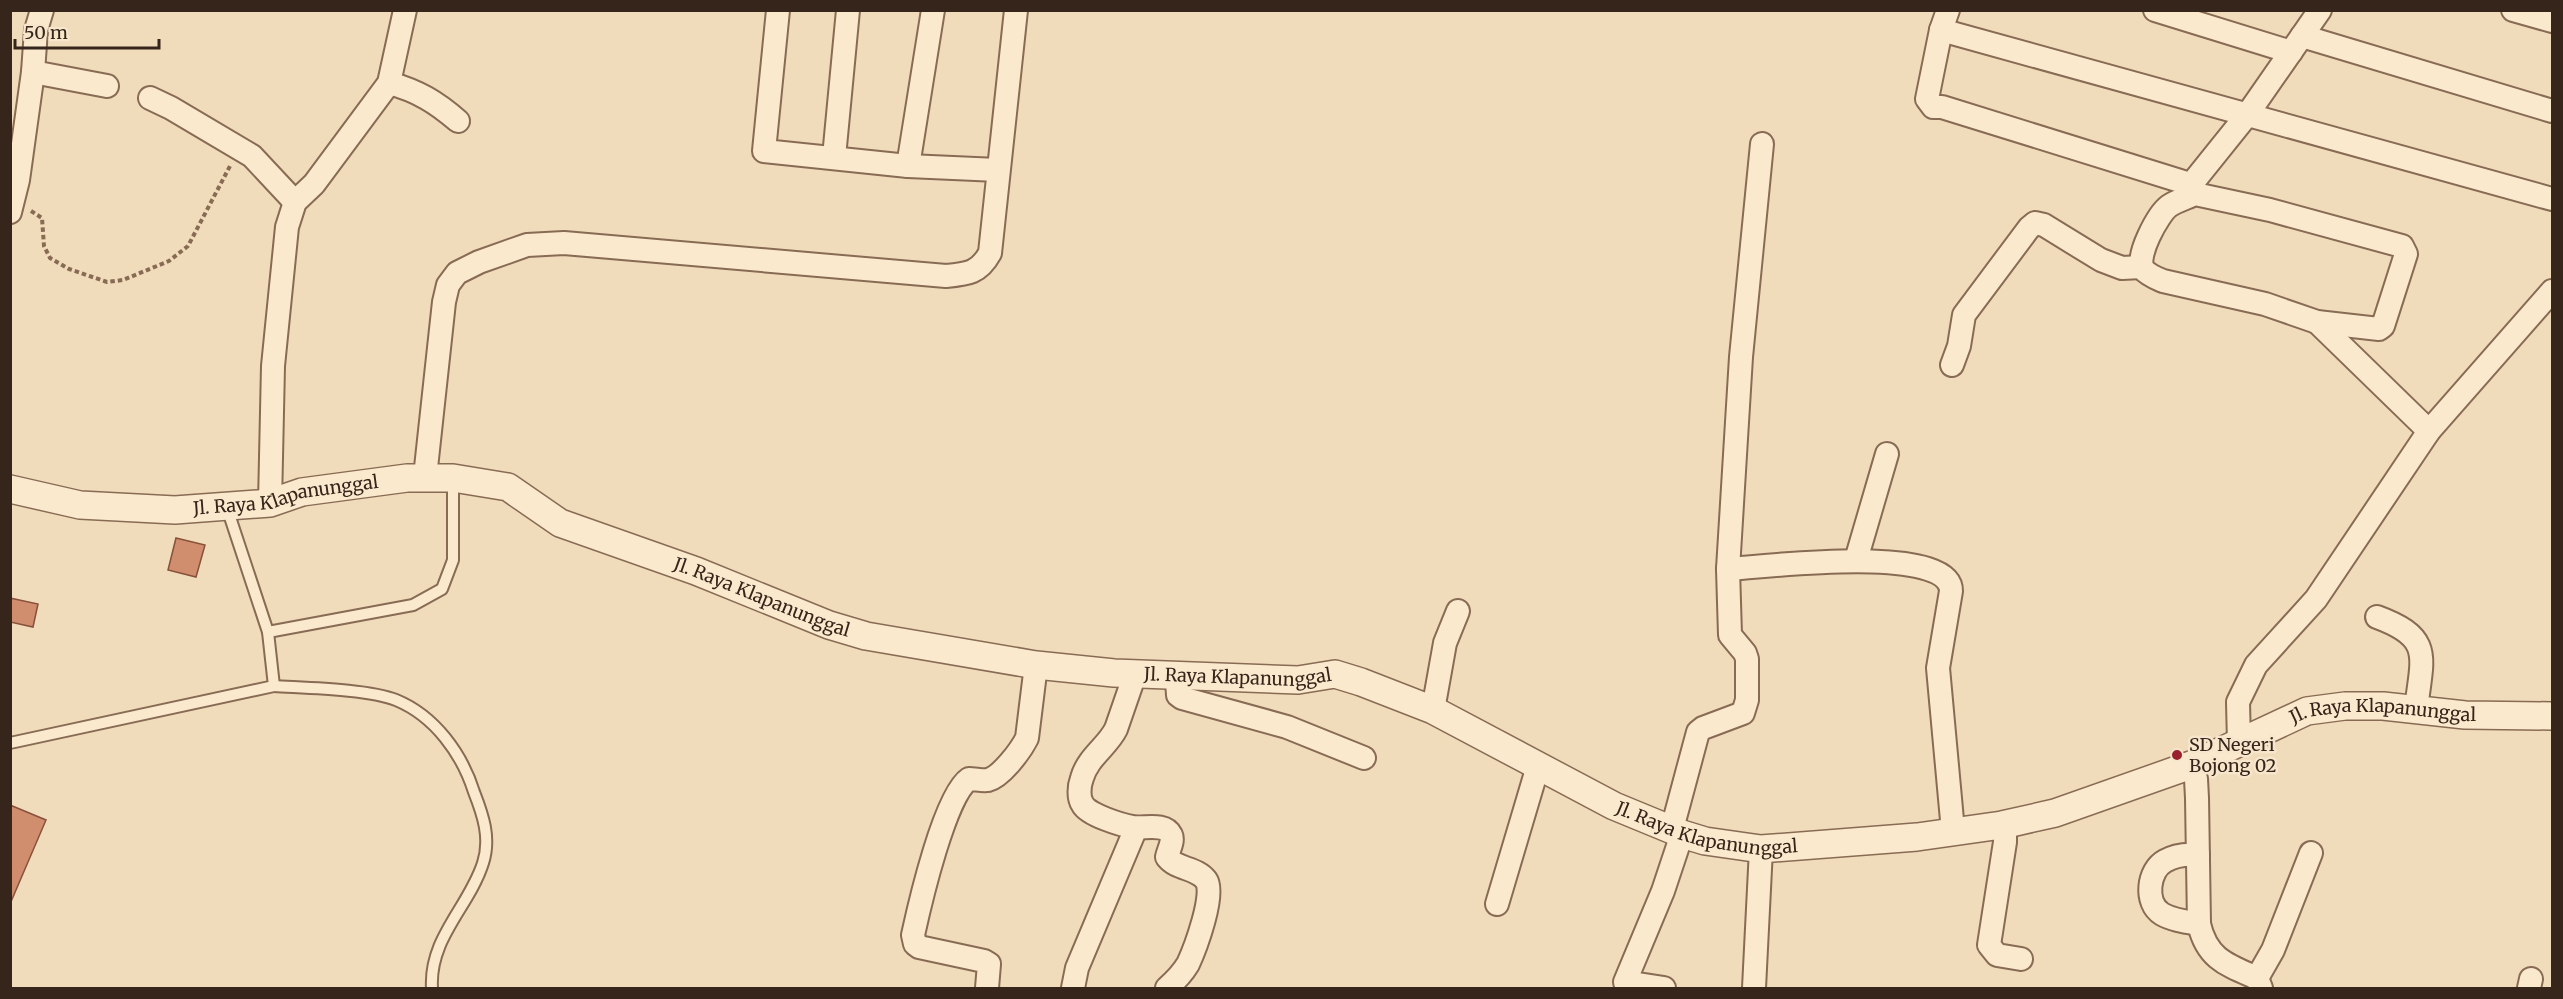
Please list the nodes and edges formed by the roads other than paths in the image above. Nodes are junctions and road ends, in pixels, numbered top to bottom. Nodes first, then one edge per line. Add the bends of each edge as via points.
1 (42, 10) edge
2 (405, 10) edge
3 (778, 10) edge
4 (848, 10) edge
5 (933, 10) edge
6 (1017, 10) edge
7 (2155, 10) edge
8 (2320, 10) edge
9 (2513, 10) edge
10 (1944, 20) edge
11 (2553, 21) edge
12 (2296, 44) junction
13 (33, 72) junction
14 (389, 83) junction
15 (107, 86) dead end
16 (150, 98) dead end
17 (2553, 111) edge
18 (2247, 116) junction
19 (458, 122) dead end
20 (1762, 144) dead end
21 (834, 157) junction
22 (908, 166) junction
23 (998, 170) junction
24 (14, 179) edge
25 (2194, 189) junction
26 (2553, 199) edge
27 (296, 202) junction
28 (12, 208) edge
29 (2142, 267) junction
30 (2553, 291) edge
31 (2317, 322) junction
32 (1952, 365) dead end
33 (2429, 430) junction
34 (1887, 454) dead end
35 (425, 477) junction
36 (453, 478) junction
37 (10, 489) edge
38 (270, 504) junction
39 (227, 507) junction
40 (1856, 560) junction
41 (1728, 569) junction
42 (1458, 611) dead end
43 (2377, 617) dead end
44 (268, 632) junction
45 (1036, 665) junction
46 (1135, 674) junction
47 (1187, 676) junction
48 (274, 686) junction
49 (2416, 709) junction
50 (1433, 710) junction
51 (2553, 716) edge
52 (10, 743) edge
53 (2239, 743) junction
54 (1364, 758) dead end
55 (2191, 765) junction
56 (1538, 766) junction
57 (2002, 825) junction
58 (1136, 828) junction
59 (1677, 831) junction
60 (1953, 831) junction
61 (1761, 849) junction
62 (2311, 853) dead end
63 (2198, 855) junction
64 (1497, 904) dead end
65 (2199, 924) junction
66 (2022, 959) dead end
67 (2259, 983) edge
68 (1624, 985) edge
69 (432, 988) edge
70 (987, 988) edge
71 (1073, 988) edge
72 (1167, 988) edge
73 (1664, 988) edge
74 (1754, 988) edge

1 - 13 street via 36,30
2 - 14 street
3 - 21 street via 764,151
4 - 21 street
5 - 22 street
6 - 23 street
7 - 12 street
8 - 12 street
9 - 11 street
10 - 18 street
10 - 25 street via 1927,99 1933,107
12 - 17 street
12 - 18 street
13 - 15 street
13 - 24 street
14 - 19 street via 412,89
14 - 27 street via 314,184
16 - 27 street via 252,156
18 - 25 street
18 - 26 street
20 - 41 street via 1741,357
21 - 22 street
22 - 23 street
23 - 35 street via 990,253 982,267 966,274 946,276 564,243 527,245 457,273 448,285 444,302
24 - 28 street
25 - 29 street via 2168,206 2140,256
25 - 31 street via 2405,249 2383,326 2379,329
27 - 38 street via 287,227 273,366
29 - 31 street via 2163,281 2265,304
29 - 32 street via 2122,268 2101,260 2036,223 1964,315
30 - 33 street
31 - 33 street
33 - 53 street via 2316,599 2256,665 2238,702
34 - 40 street
35 - 36 street, Jl. Raya Klapanunggal
35 - 38 street, Jl. Raya Klapanunggal via 302,492
36 - 44 lane via 453,560 442,588 412,605
36 - 45 street, Jl. Raya Klapanunggal via 508,487 560,523 696,571 829,625 866,636
37 - 39 street, Jl. Raya Klapanunggal via 80,505 175,510
38 - 39 street, Jl. Raya Klapanunggal
39 - 44 lane
40 - 41 street
40 - 60 street via 1917,564 1941,573 1950,582 1938,668
41 - 59 street via 1730,635 1747,659 1746,708 1737,716 1698,732
42 - 50 street via 1445,643
43 - 49 street via 2412,635 2421,650
44 - 48 lane
45 - 46 street, Jl. Raya Klapanunggal
45 - 70 street via 1027,738 1015,757 996,775 989,780 969,779 959,789 913,935 919,947 989,964
46 - 47 street, Jl. Raya Klapanunggal
46 - 58 street via 1112,738 1089,761 1079,793 1083,805 1097,815
47 - 50 street, Jl. Raya Klapanunggal via 1298,680 1335,674
47 - 54 street via 1177,681 1182,698 1275,723
48 - 52 lane
48 - 69 lane via 364,693 395,700 434,726 458,753 483,817 487,840 483,864 434,956
49 - 51 street, Jl. Raya Klapanunggal via 2465,715
49 - 53 street, Jl. Raya Klapanunggal via 2346,706 2307,711
50 - 56 street, Jl. Raya Klapanunggal
53 - 55 street, Jl. Raya Klapanunggal
55 - 57 street, Jl. Raya Klapanunggal via 2074,808
55 - 63 street via 2196,779
56 - 59 street, Jl. Raya Klapanunggal via 1614,806
56 - 64 street
57 - 60 street, Jl. Raya Klapanunggal
57 - 66 street via 2005,842 1989,945 1997,955
58 - 71 street via 1077,968
58 - 72 street via 1167,830 1172,836 1167,857 1172,864 1198,873 1208,884 1210,899 1189,962
59 - 61 street, Jl. Raya Klapanunggal via 1705,841
59 - 68 street via 1663,891
60 - 61 street, Jl. Raya Klapanunggal
61 - 74 street
62 - 67 street
63 - 65 street
63 - 65 street via 2166,860 2156,868 2150,891 2161,914
65 - 67 street via 2208,949 2223,963
68 - 73 street

